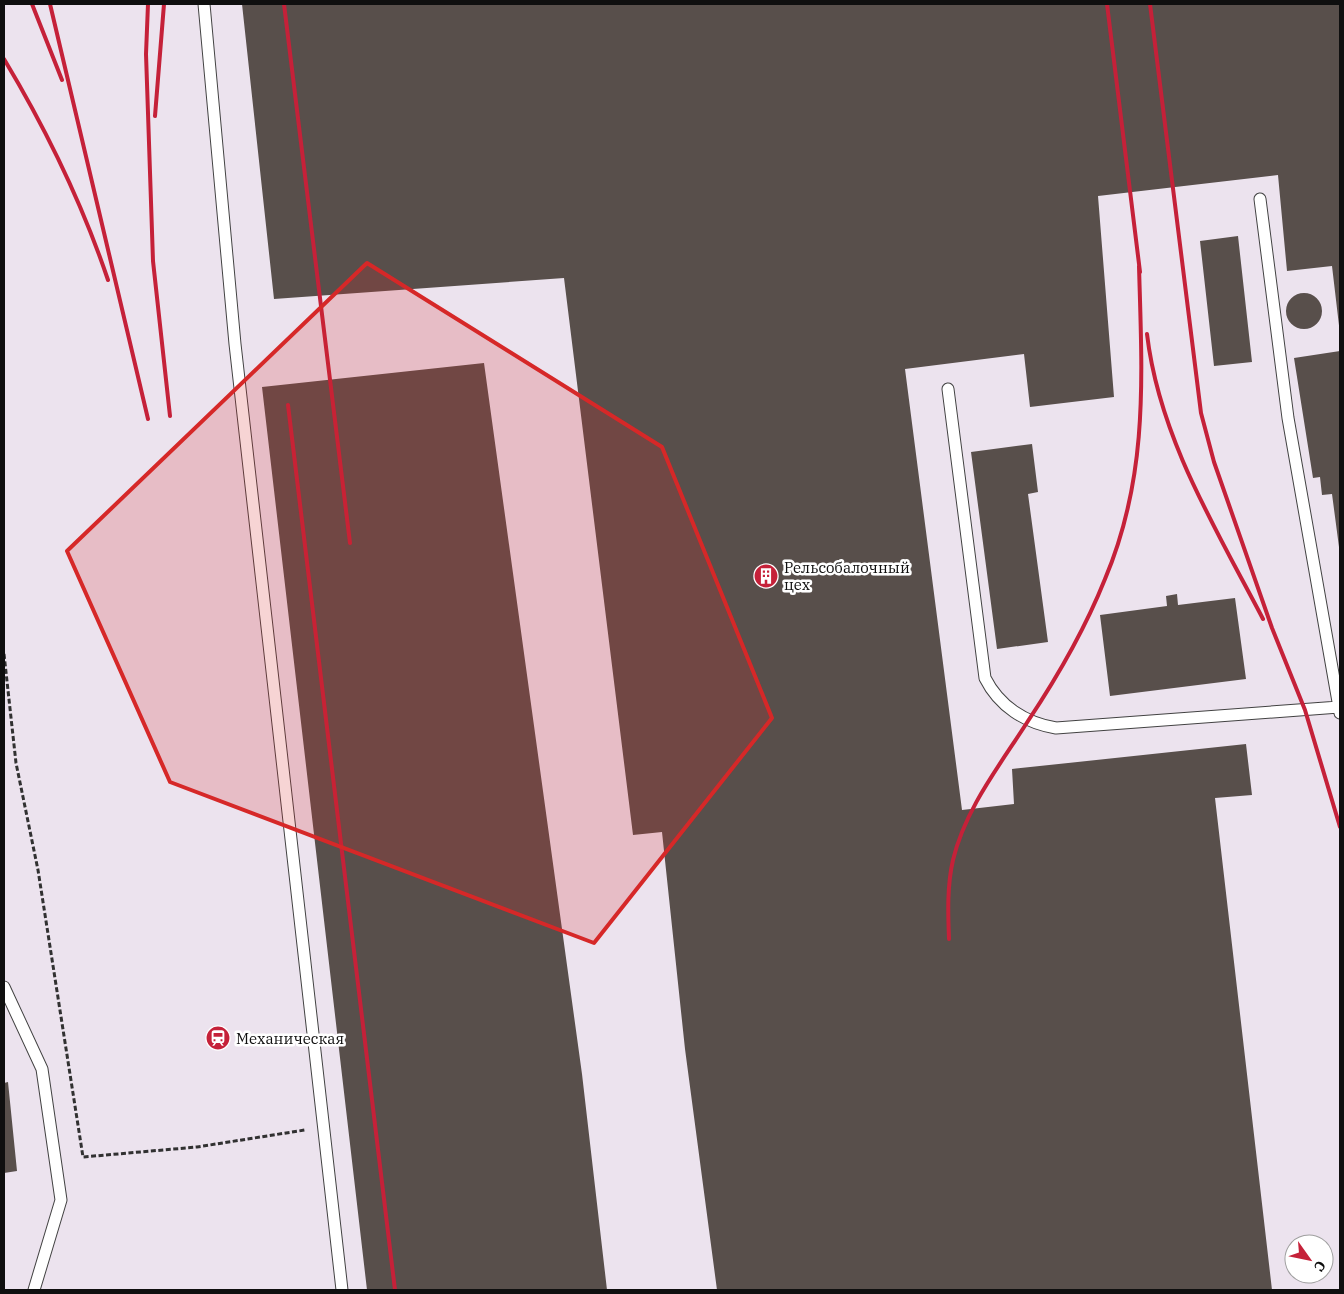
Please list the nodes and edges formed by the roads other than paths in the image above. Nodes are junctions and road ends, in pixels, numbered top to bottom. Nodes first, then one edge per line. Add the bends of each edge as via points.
1 (204, 4) edge
2 (1260, 199) dead end
3 (948, 389) dead end
4 (1340, 710) edge
5 (4, 987) edge
6 (34, 1290) edge
7 (342, 1290) edge

1 - 7 lane via 235,344
2 - 4 lane via 1288,418
3 - 4 lane via 985,678 1002,702 1029,720 1056,728
5 - 6 lane via 42,1069 61,1200

